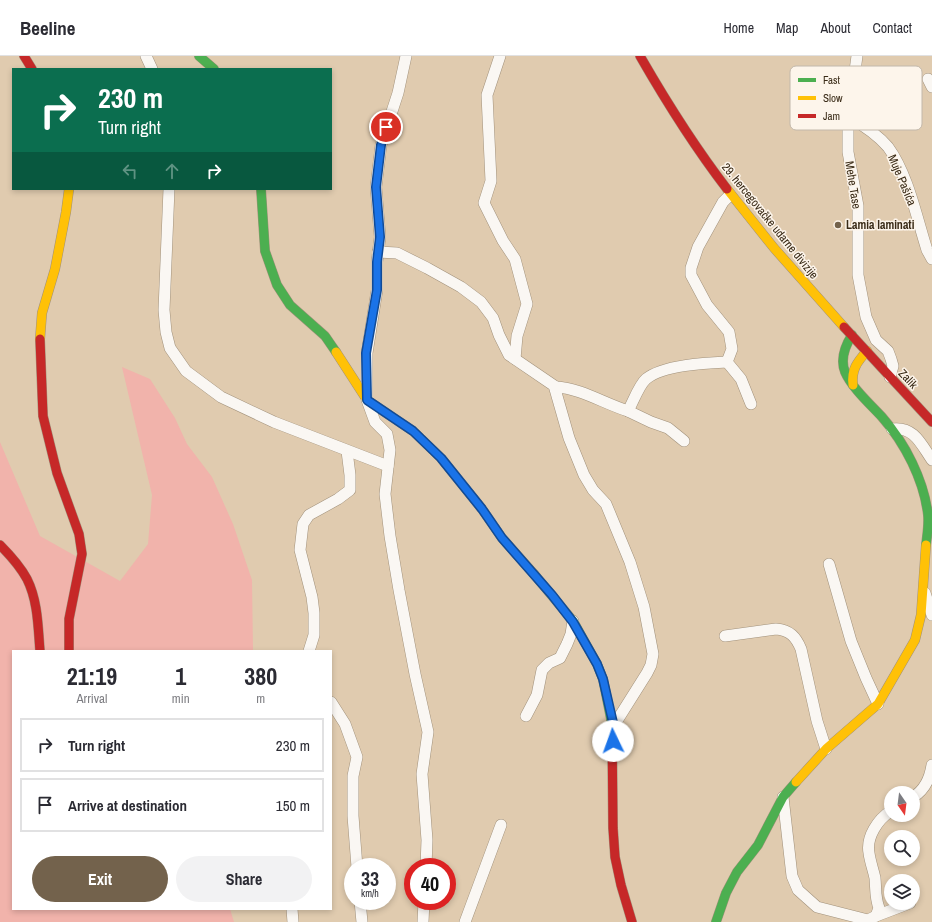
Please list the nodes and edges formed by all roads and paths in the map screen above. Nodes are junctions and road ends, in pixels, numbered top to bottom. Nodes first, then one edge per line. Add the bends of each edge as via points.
1 (24, 56) edge
2 (146, 56) edge
3 (199, 56) edge
4 (500, 56) edge
5 (640, 56) edge
6 (856, 56) edge
7 (405, 57) edge
8 (855, 66) edge
9 (31, 68) edge
10 (152, 68) edge
11 (213, 68) edge
12 (848, 130) edge
13 (870, 130) edge
14 (69, 190) edge
15 (168, 190) edge
16 (261, 190) edge
17 (730, 195) junction
18 (378, 252) junction
19 (932, 259) edge
20 (852, 335) junction
21 (867, 352) junction
22 (515, 359) junction
23 (728, 362) junction
24 (890, 377) junction
25 (853, 385) junction
26 (556, 387) junction
27 (367, 400) junction
28 (751, 404) dead end
29 (628, 411) junction
30 (932, 422) edge
31 (892, 429) junction
32 (684, 441) dead end
33 (347, 451) junction
34 (932, 460) edge
35 (388, 466) junction
36 (0, 545) edge
37 (829, 564) dead end
38 (923, 586) junction
39 (932, 615) edge
40 (573, 622) junction
41 (725, 636) dead end
42 (40, 650) edge
43 (70, 650) edge
44 (309, 650) edge
45 (332, 703) edge
46 (878, 704) junction
47 (526, 716) dead end
48 (614, 727) junction
49 (826, 749) junction
50 (932, 765) edge
51 (920, 791) edge
52 (783, 797) junction
53 (884, 815) edge
54 (502, 825) dead end
55 (356, 858) edge
56 (426, 858) edge
57 (292, 910) edge
58 (361, 910) edge
59 (424, 910) edge
60 (892, 910) edge
61 (876, 916) junction
62 (293, 922) edge
63 (362, 922) edge
64 (423, 922) edge
65 (465, 922) edge
66 (632, 922) edge
67 (716, 922) edge

1 - 9 street
2 - 10 street
3 - 11 street
4 - 22 street via 486,95 491,181 484,203 514,259 527,304 517,336
5 - 17 street, 29. hercegovačke udarne divizije via 670,109
6 - 8 street, Mehe Tase
7 - 18 street via 398,93 381,145 376,187 380,237
12 - 24 street, Mehe Tase via 848,152 858,206 858,275 861,298 876,340 888,351 891,359 893,366
13 - 19 street, Muje Pašića via 892,154 906,184
14 - 43 street via 55,270 42,313 39,344 43,416 57,473 78,534 82,554 69,619
15 - 33 street via 164,310 170,348 186,371 222,397 274,422
16 - 27 street via 265,251 277,285 290,305 325,336
17 - 20 street, 29. hercegovačke udarne divizije via 786,263
17 - 23 street via 723,202 698,247 690,275 707,305 729,332 732,349
18 - 22 street via 397,253 461,287 480,302 493,318 509,355
18 - 27 street via 377,290 366,353
20 - 21 street, 29. hercegovačke udarne divizije
20 - 25 street via 846,345 843,360 845,372
21 - 24 street, Zalik
21 - 25 street via 852,371
22 - 26 street
23 - 28 street via 741,379
23 - 29 street via 703,363 657,372 645,380
24 - 30 street, Zalik
25 - 31 street
26 - 29 street via 572,390
26 - 48 street via 569,438 584,475 606,504 630,562 644,607 653,654 647,673
27 - 35 street via 375,422 387,434 390,450
27 - 40 street via 413,431 441,458 502,538
29 - 32 street via 668,428
31 - 34 street via 900,428 913,434
31 - 38 street via 924,489 928,516
33 - 35 street
33 - 44 street via 350,490 309,514 303,524 300,550 314,612 314,635
35 - 56 street via 384,494 390,536 428,732 422,774
36 - 42 street via 27,578 37,616
37 - 46 street via 851,641
38 - 39 street
38 - 46 street via 915,640
40 - 47 street via 571,634 560,658 542,670 536,695
40 - 48 street via 603,679
41 - 49 street via 776,630 792,633 801,649
45 - 55 street via 346,724 357,757 353,816
46 - 49 street
48 - 66 street via 615,857
49 - 52 street
50 - 51 street via 930,777
52 - 61 street via 792,876 798,890 817,907 868,920
52 - 67 street via 758,845 737,872 726,892
53 - 61 street via 871,834 868,852 879,908
54 - 65 street
57 - 62 street
58 - 63 street
59 - 64 street
60 - 61 street

